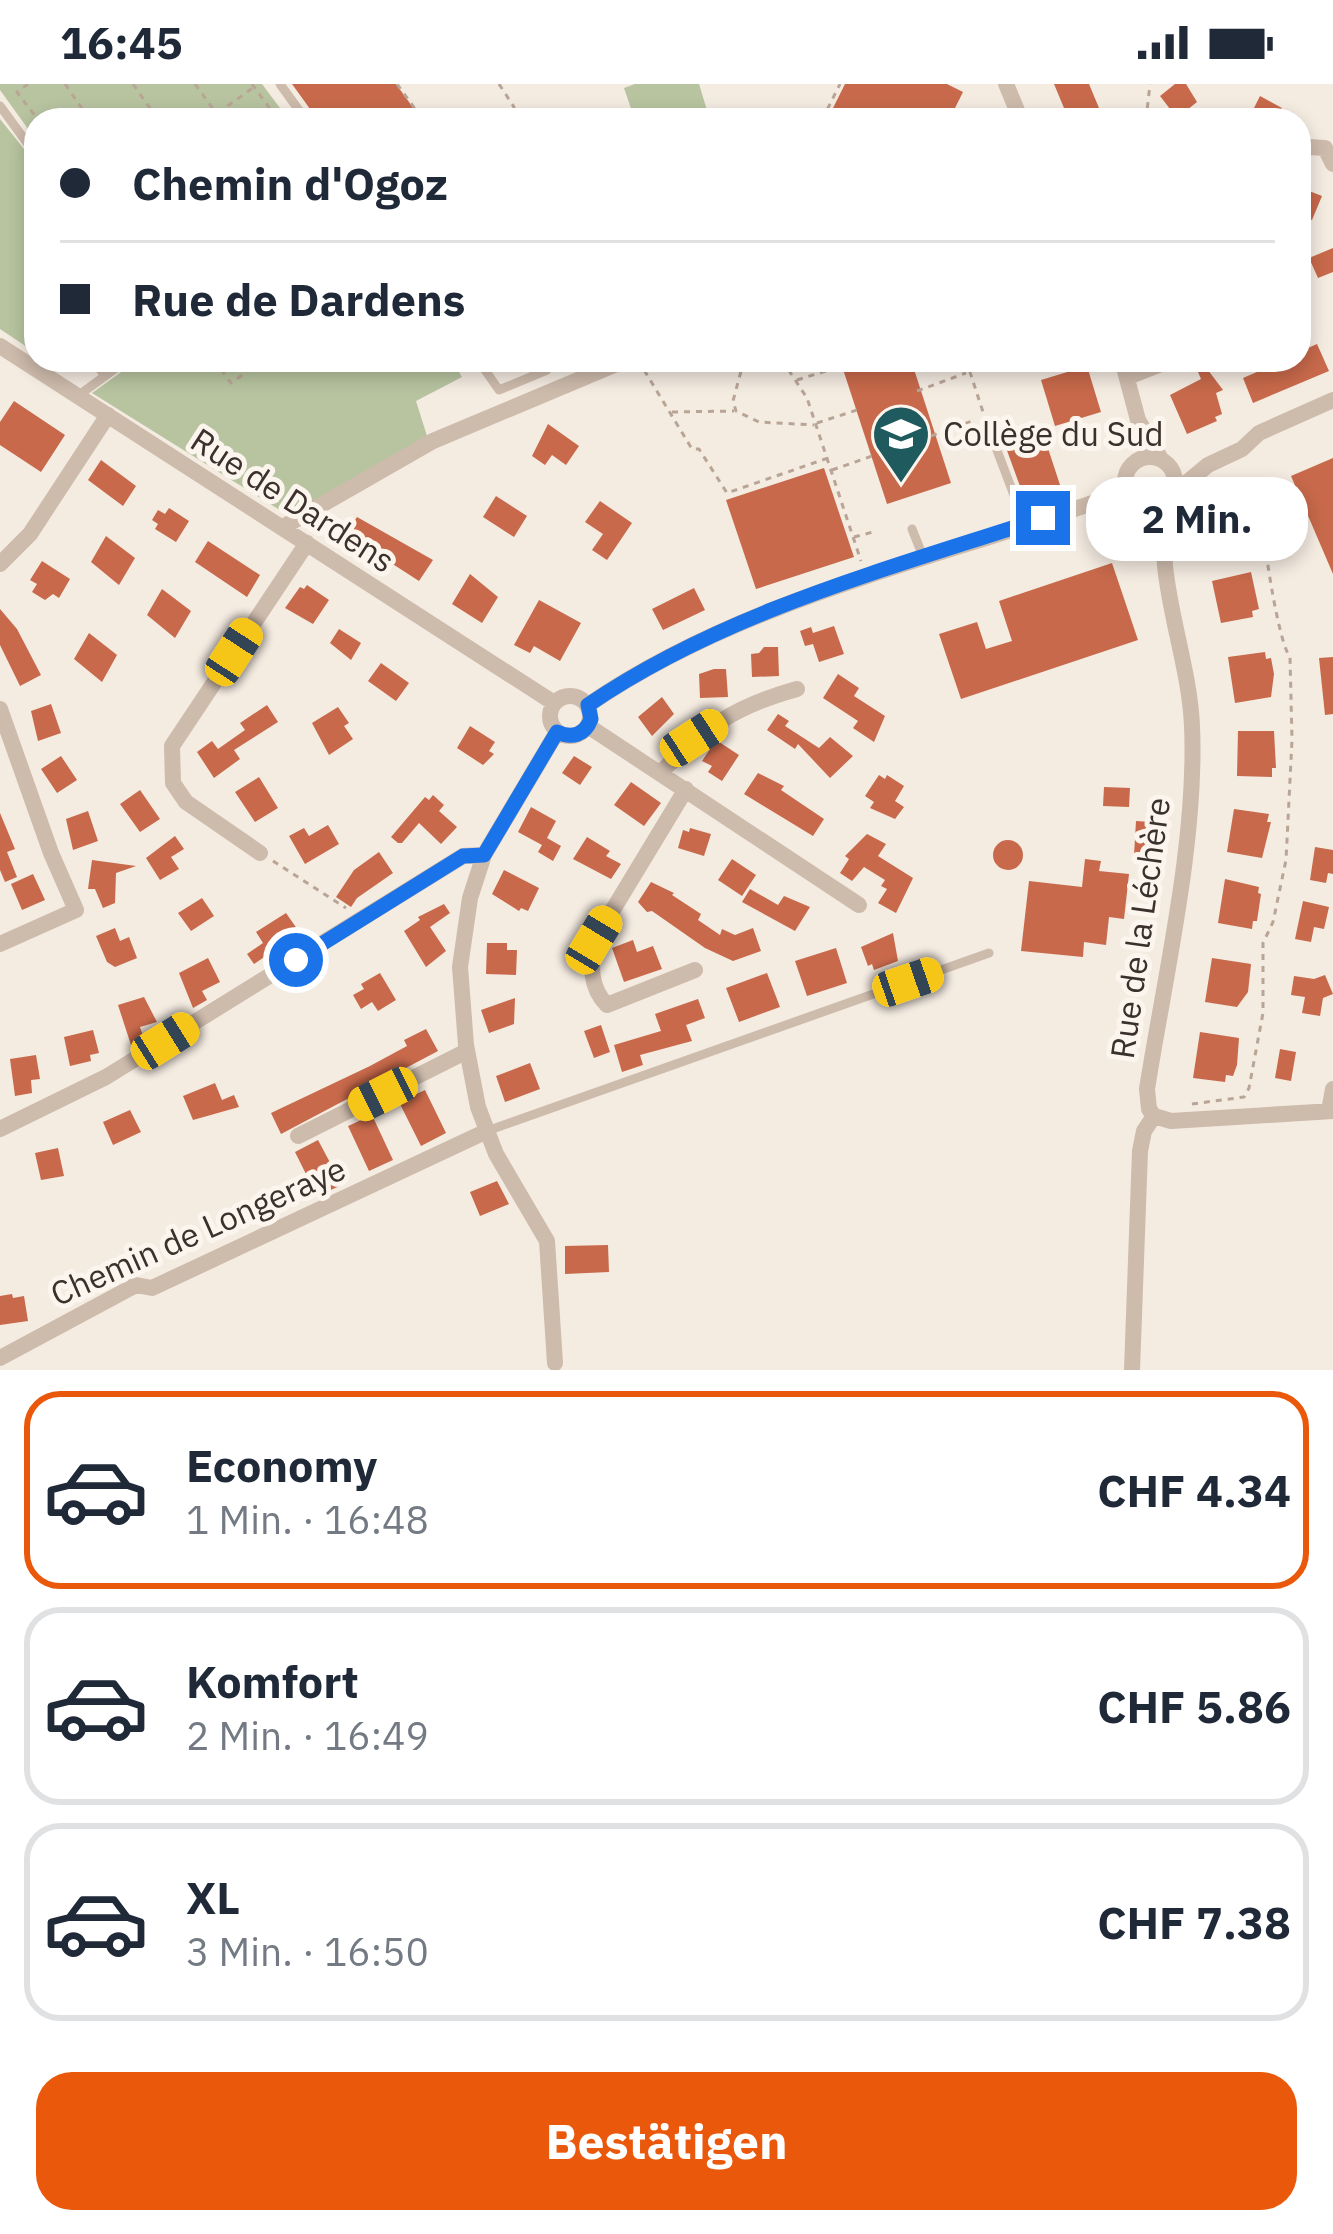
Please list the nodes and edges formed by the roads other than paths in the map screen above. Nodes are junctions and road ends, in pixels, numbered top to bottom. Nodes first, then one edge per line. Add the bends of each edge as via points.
1 (0, 106) edge
2 (24, 139) edge
3 (1311, 146) edge
4 (1333, 164) edge
5 (42, 372) edge
6 (102, 372) edge
7 (110, 372) edge
8 (486, 372) edge
9 (542, 372) edge
10 (602, 372) edge
11 (1126, 372) edge
12 (105, 376) junction
13 (79, 395) junction
14 (1333, 400) edge
15 (108, 415) junction
16 (985, 420) road end
17 (1138, 420) junction
18 (1162, 460) junction
19 (1208, 465) junction
20 (1127, 470) junction
21 (1131, 497) junction
22 (1170, 497) junction
23 (1025, 524) junction
24 (283, 527) junction
25 (912, 529) dead end
26 (307, 544) junction
27 (924, 559) junction
28 (1167, 563) junction
29 (0, 564) edge
30 (796, 689) dead end
31 (554, 704) junction
32 (588, 705) junction
33 (0, 709) edge
34 (588, 726) junction
35 (557, 732) junction
36 (660, 773) junction
37 (686, 789) junction
38 (260, 853) road end
39 (484, 855) junction
40 (860, 905) dead end
41 (0, 944) edge
42 (989, 953) dead end
43 (695, 970) dead end
44 (467, 1051) junction
45 (1333, 1089) edge
46 (1331, 1111) edge
47 (1154, 1116) junction
48 (0, 1130) edge
49 (487, 1131) junction
50 (298, 1136) dead end
51 (0, 1358) edge
52 (555, 1363) dead end
53 (1132, 1370) edge

1 - 2 lane
3 - 4 street via 1325,148
5 - 13 street, Rue de Dardens
6 - 12 lane
7 - 12 lane
8 - 9 lane via 499,390
10 - 24 street via 434,441
11 - 17 street
12 - 13 lane
13 - 15 street, Rue de Dardens
14 - 19 street
15 - 24 street, Rue de Dardens
15 - 29 street via 30,534
16 - 23 lane
17 - 18 street
17 - 20 street
18 - 19 street
18 - 20 street via 1139,459
18 - 22 street via 1175,479
19 - 22 street
20 - 21 street
21 - 22 street via 1153,507
21 - 23 street
21 - 28 street, Rue de la Léchère
22 - 28 street, Rue de la Léchère
23 - 27 street
24 - 26 street, Rue de Dardens
25 - 27 lane
26 - 31 street, Rue de Dardens
26 - 38 street via 172,746 173,783 186,802
27 - 32 street via 727,626
28 - 47 street, Rue de la Léchère via 1192,749 1147,1089
30 - 36 street via 751,702 694,738
31 - 32 street via 570,695
31 - 35 street
32 - 34 street
33 - 41 street via 76,910
34 - 35 street via 574,736
34 - 36 street
35 - 39 street
36 - 37 street
37 - 40 street
37 - 43 street via 594,940 591,968 607,1005
39 - 44 street via 460,967
39 - 48 street via 463,856 106,1077
42 - 49 lane
44 - 49 street
44 - 50 street
45 - 46 street
46 - 47 street
47 - 53 street, Rue de la Léchère via 1140,1151
49 - 51 street, Chemin de Longeraye via 152,1288 136,1285
49 - 52 street via 548,1241

